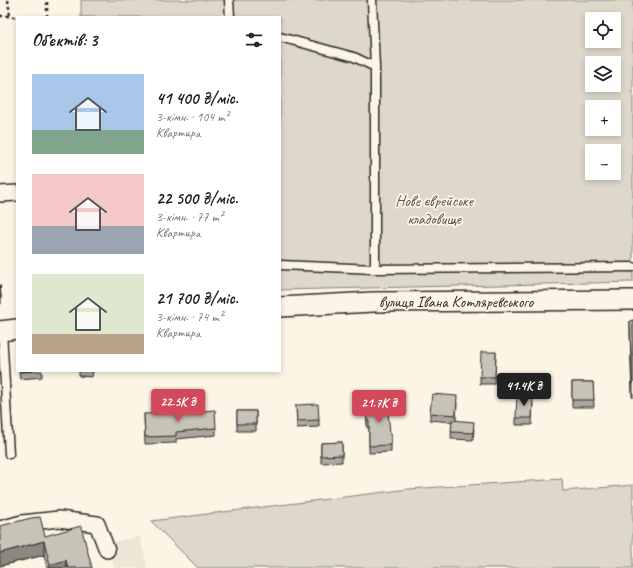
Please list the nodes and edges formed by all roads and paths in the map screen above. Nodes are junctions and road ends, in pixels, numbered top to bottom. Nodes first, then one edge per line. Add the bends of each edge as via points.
1 (8, 0) edge
2 (47, 0) edge
3 (229, 0) edge
4 (372, 0) edge
5 (0, 16) edge
6 (10, 16) junction
7 (47, 16) edge
8 (230, 16) edge
9 (16, 18) edge
10 (281, 37) edge
11 (375, 67) junction
12 (16, 193) edge
13 (0, 194) edge
14 (281, 266) edge
15 (633, 267) edge
16 (375, 269) junction
17 (633, 300) edge
18 (281, 307) edge
19 (6, 330) edge
20 (9, 454) dead end
21 (0, 529) edge
22 (107, 550) dead end

1 - 6 path
2 - 7 path
3 - 8 lane
4 - 11 lane
5 - 6 path
6 - 9 path
10 - 11 lane via 354,58
11 - 16 lane
12 - 13 street
14 - 16 lane
15 - 16 lane
17 - 18 street, вулиця Івана Котляревського via 373,302
19 - 20 lane
21 - 22 street via 22,523 59,519 97,524

